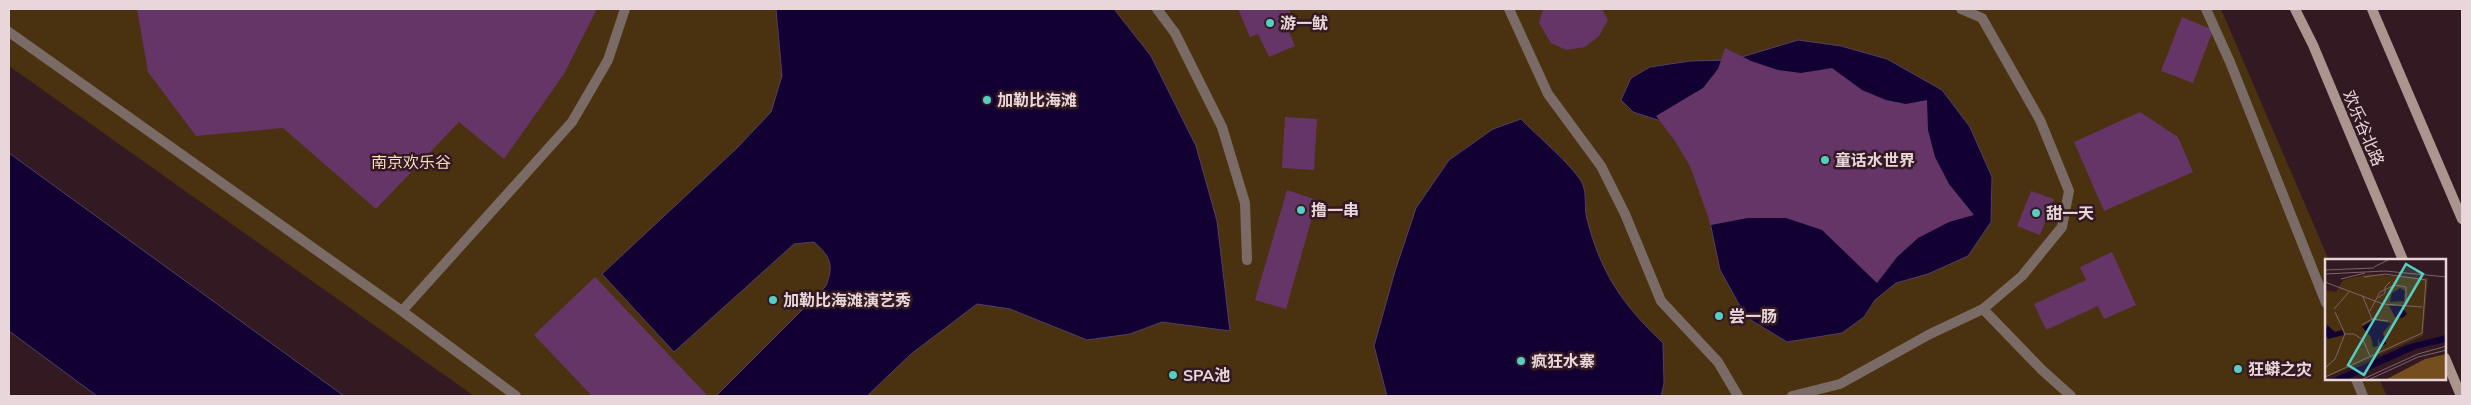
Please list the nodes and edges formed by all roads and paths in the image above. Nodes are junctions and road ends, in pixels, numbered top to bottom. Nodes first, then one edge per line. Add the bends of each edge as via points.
1 (625, 9) edge
2 (1157, 9) edge
3 (1509, 9) edge
4 (1961, 9) edge
5 (2206, 9) edge
6 (2295, 9) edge
7 (2372, 9) edge
8 (9, 32) edge
9 (2462, 219) edge
10 (2403, 259) edge
11 (1247, 260) dead end
12 (2325, 300) edge
13 (1983, 309) junction
14 (402, 311) junction
15 (2446, 360) edge
16 (2356, 380) edge
17 (516, 396) edge
18 (1738, 396) edge
19 (1792, 396) edge
20 (2071, 396) edge
21 (2364, 396) edge
22 (2461, 396) edge

1 - 14 street via 608,60 572,122
2 - 11 street via 1175,33 1222,127 1245,202
3 - 18 street via 1548,94 1601,166 1661,301 1718,362
4 - 13 street via 1982,18 2040,120 2069,191 2062,227 2022,276
5 - 12 street
6 - 10 main road, 欢乐谷北路
7 - 9 main road
8 - 14 street
13 - 19 street via 1840,384
13 - 20 street
14 - 17 street
15 - 22 main road
16 - 21 street

